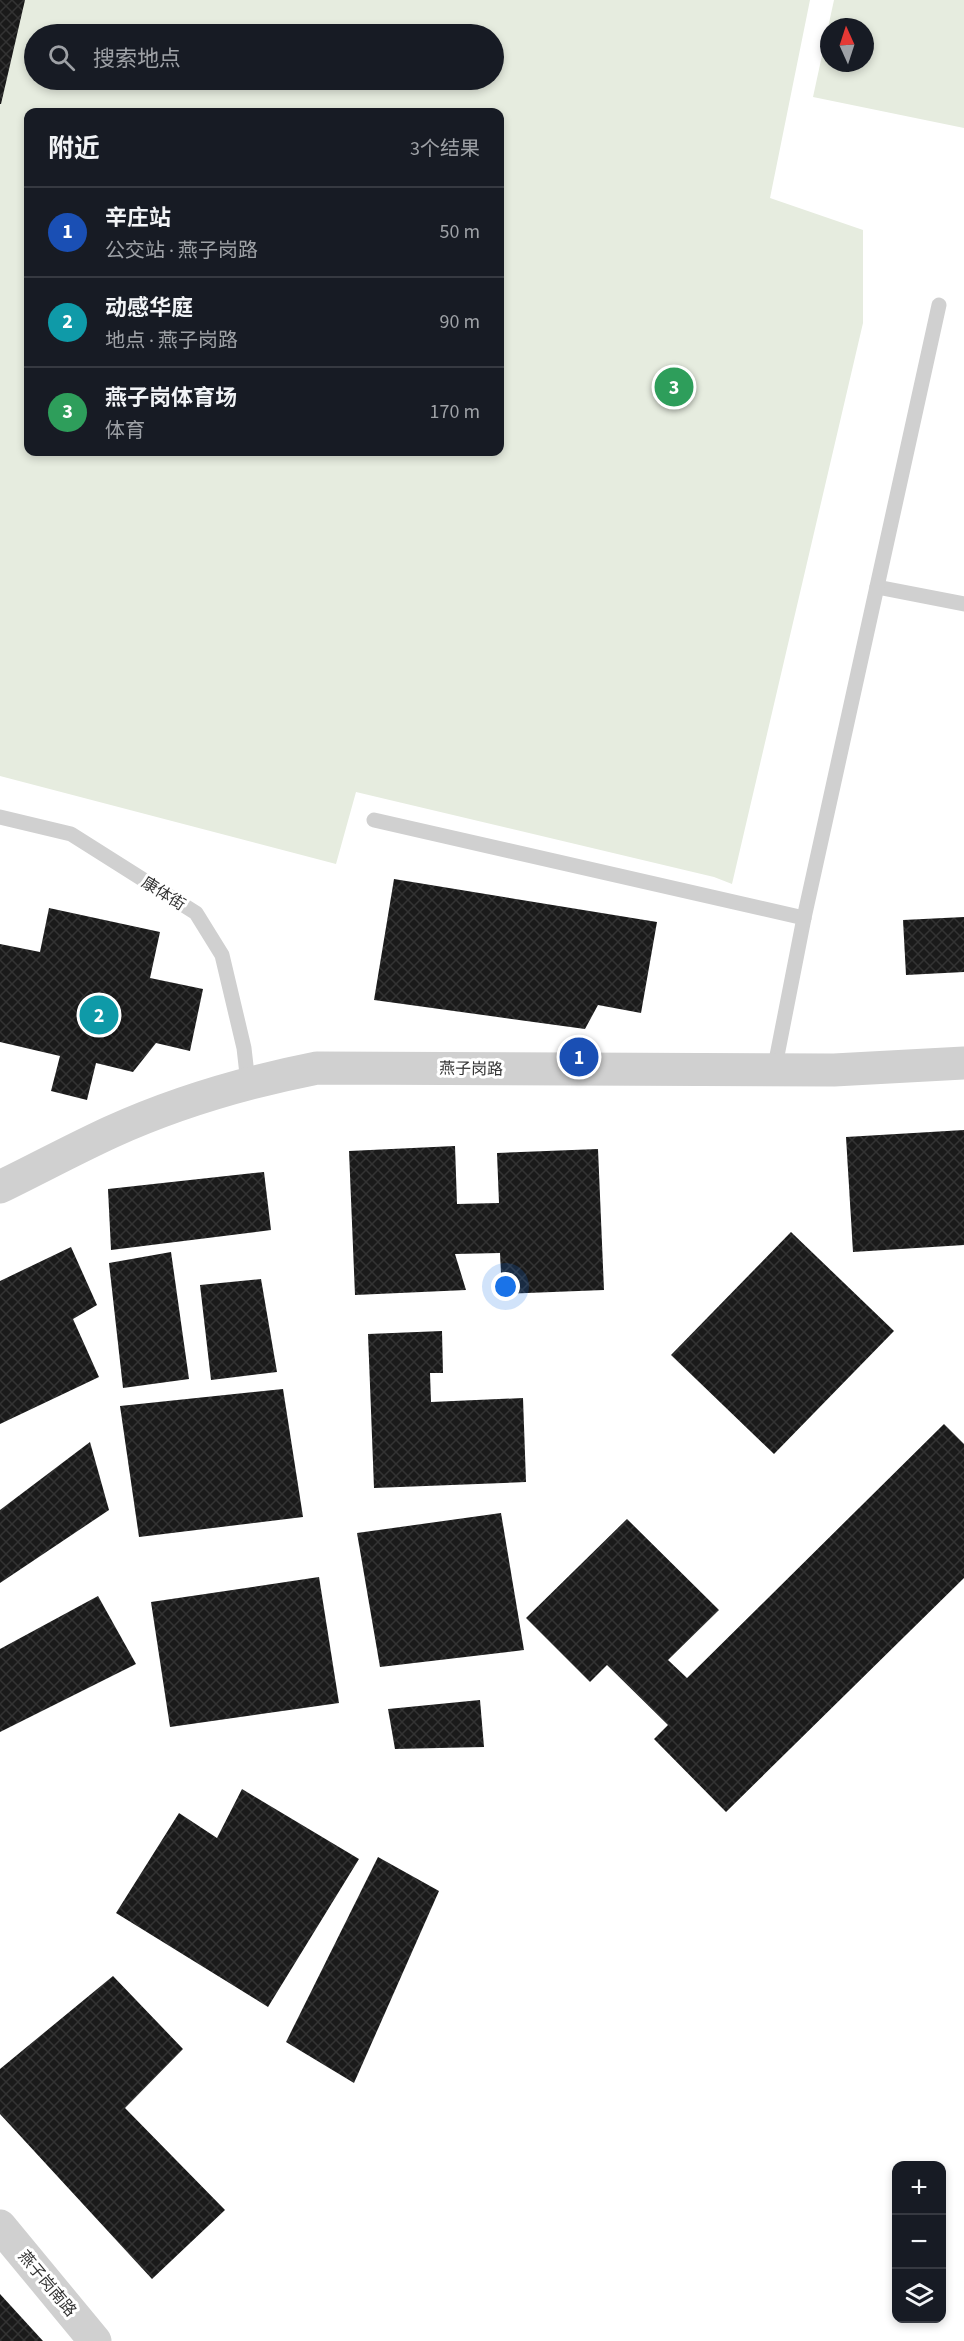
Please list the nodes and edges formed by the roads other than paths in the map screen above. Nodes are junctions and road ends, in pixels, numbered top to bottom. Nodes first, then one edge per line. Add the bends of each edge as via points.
1 (939, 305) dead end
2 (877, 587) junction
3 (964, 604) edge
4 (0, 817) edge
5 (374, 820) dead end
6 (804, 918) junction
7 (964, 1063) edge
8 (774, 1071) junction
9 (248, 1083) junction
10 (0, 1187) edge
11 (0, 2226) edge
12 (95, 2341) edge

1 - 2 lane
2 - 3 lane
2 - 6 lane
4 - 9 lane, 康体街 via 71,834 195,913 222,955 244,1048
5 - 6 lane
6 - 8 lane
7 - 8 street, 燕子岗路
8 - 9 street, 燕子岗路 via 317,1068
9 - 10 street, 燕子岗路 via 165,1109
11 - 12 street, 燕子岗南路

